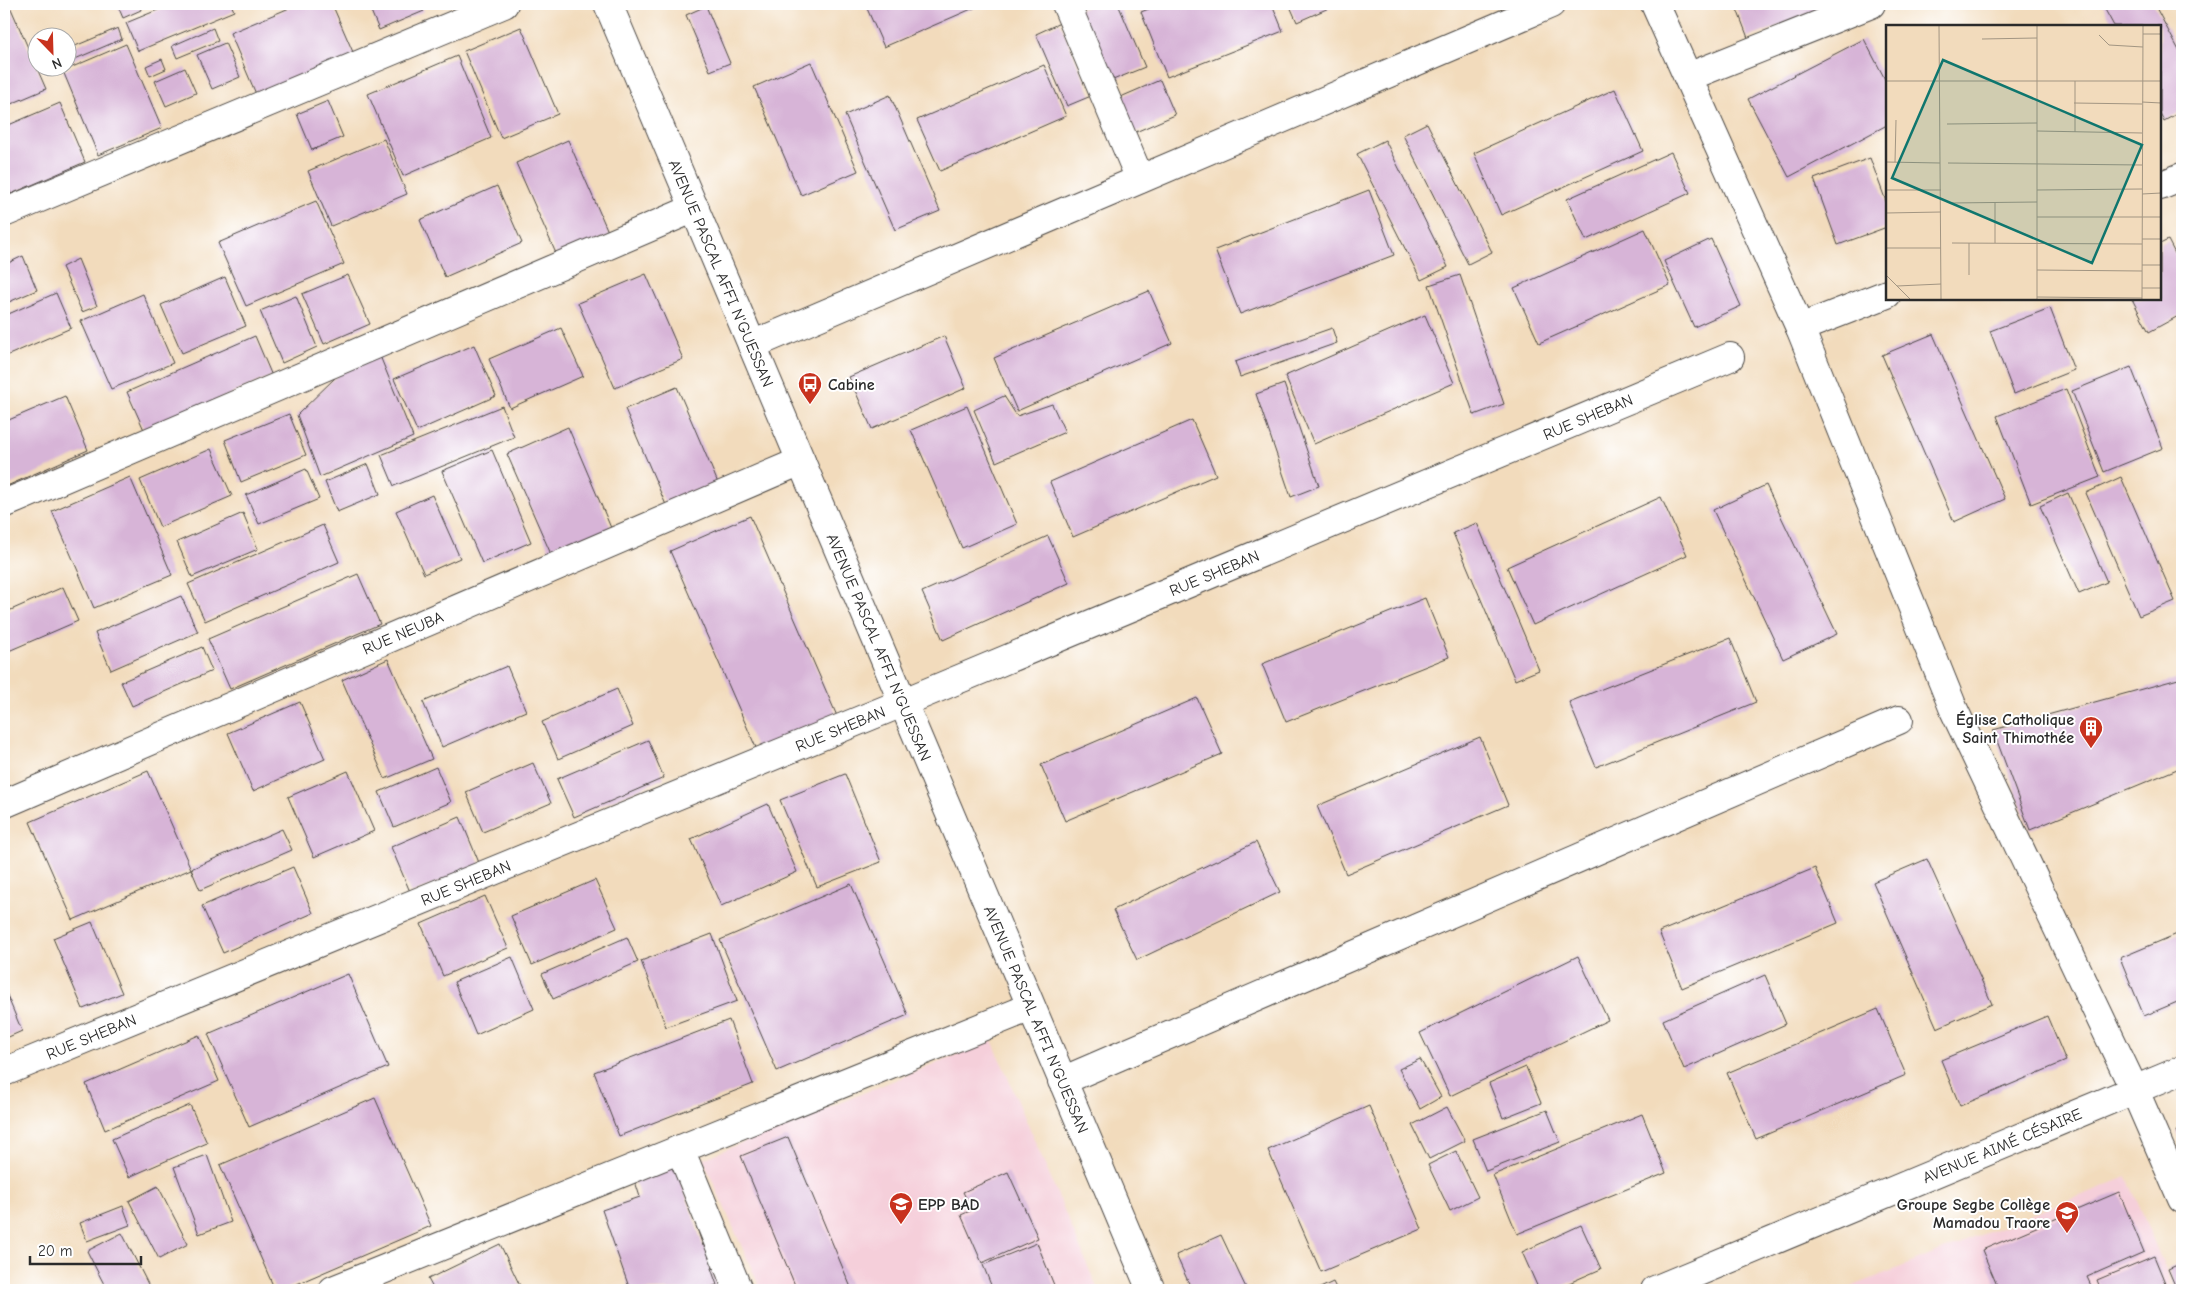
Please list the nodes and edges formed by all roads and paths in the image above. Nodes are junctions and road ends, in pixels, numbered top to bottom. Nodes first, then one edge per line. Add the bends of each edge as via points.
1 (504, 4) edge
2 (608, 4) edge
3 (1066, 4) edge
4 (1551, 4) edge
5 (1656, 4) edge
6 (1871, 4) edge
7 (1688, 78) junction
8 (2182, 177) edge
9 (1140, 179) junction
10 (2161, 186) edge
11 (695, 208) junction
12 (4, 213) edge
13 (1886, 294) edge
14 (1800, 328) junction
15 (752, 345) junction
16 (1730, 357) dead end
17 (801, 461) junction
18 (4, 504) edge
19 (902, 703) junction
20 (1899, 720) dead end
21 (4, 804) edge
22 (1031, 1007) junction
23 (2182, 1070) edge
24 (4, 1072) edge
25 (1062, 1081) junction
26 (2135, 1091) junction
27 (680, 1149) junction
28 (2182, 1199) edge
29 (333, 1290) edge
30 (738, 1290) edge
31 (1150, 1290) edge
32 (1655, 1290) edge

1 - 12 street
2 - 11 street, AVENUE PASCAL AFFI N'GUESSAN
3 - 9 street
4 - 9 street
5 - 7 street
6 - 7 street
7 - 14 street
8 - 10 street
9 - 15 street
11 - 15 street, AVENUE PASCAL AFFI N'GUESSAN
11 - 18 street
13 - 14 street
14 - 26 street via 1954,710
15 - 17 street, AVENUE PASCAL AFFI N'GUESSAN
16 - 19 street, RUE SHEBAN
17 - 19 street, AVENUE PASCAL AFFI N'GUESSAN
17 - 21 street, RUE NEUBA
19 - 22 street, AVENUE PASCAL AFFI N'GUESSAN
19 - 24 street, RUE SHEBAN
20 - 25 street
22 - 25 street, AVENUE PASCAL AFFI N'GUESSAN
22 - 27 street
23 - 26 street, AVENUE AIMÉ CÉSAIRE
25 - 31 street, AVENUE PASCAL AFFI N'GUESSAN
26 - 28 street
26 - 32 street, AVENUE AIMÉ CÉSAIRE
27 - 29 street
27 - 30 street

